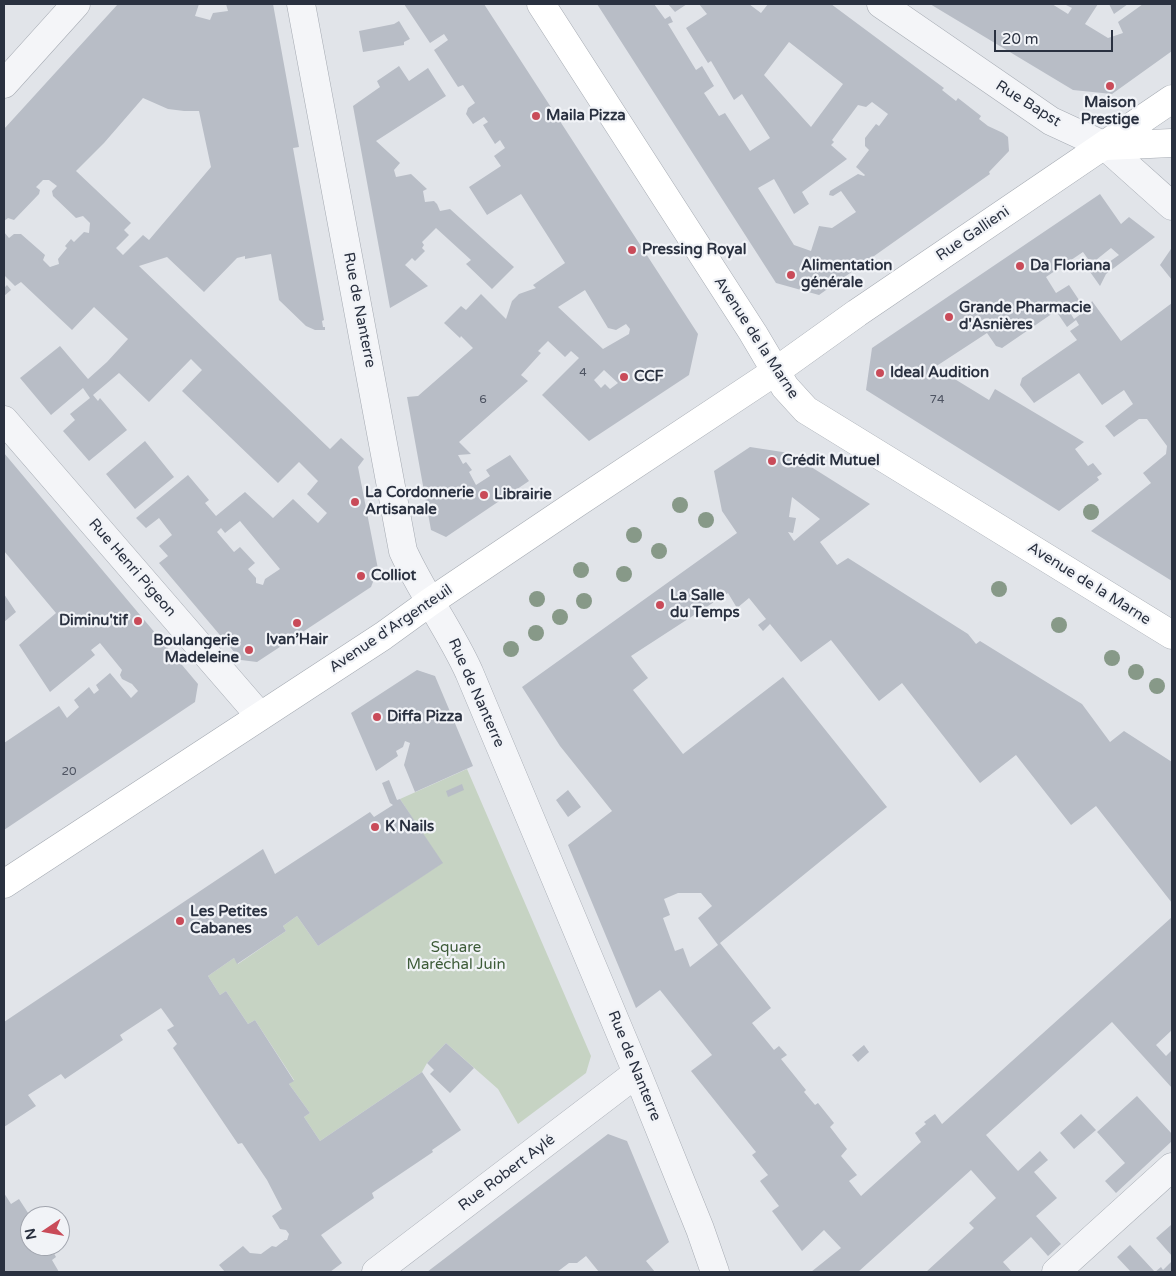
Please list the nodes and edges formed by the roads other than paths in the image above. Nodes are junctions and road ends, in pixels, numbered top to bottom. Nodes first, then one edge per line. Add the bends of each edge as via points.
1 (76, 4) edge
2 (301, 4) edge
3 (541, 4) edge
4 (881, 4) edge
5 (4, 84) edge
6 (1172, 100) edge
7 (1172, 143) edge
8 (1106, 146) junction
9 (1172, 206) edge
10 (776, 371) junction
11 (4, 420) edge
12 (430, 602) junction
13 (1172, 635) edge
14 (260, 716) junction
15 (4, 884) edge
16 (637, 1073) junction
17 (1172, 1166) edge
18 (376, 1272) edge
19 (714, 1272) edge
20 (1056, 1272) edge

1 - 5 street
2 - 12 street, Rue de Nanterre via 403,551
3 - 10 main road, Avenue de la Marne
4 - 8 street, Rue Bapst via 1051,121
6 - 8 main road, Rue Gallieni
7 - 8 main road
8 - 9 street, Rue Bapst
8 - 10 main road, Rue Gallieni
10 - 12 main road, Avenue d'Argenteuil
10 - 13 main road, Avenue de la Marne via 785,387 806,410
11 - 14 street, Rue Henri Pigeon
12 - 14 main road, Avenue d'Argenteuil
12 - 16 street, Rue de Nanterre via 460,651
14 - 15 main road, Avenue d'Argenteuil
16 - 18 street, Rue Robert Aylé
16 - 19 street, Rue de Nanterre
17 - 20 street

